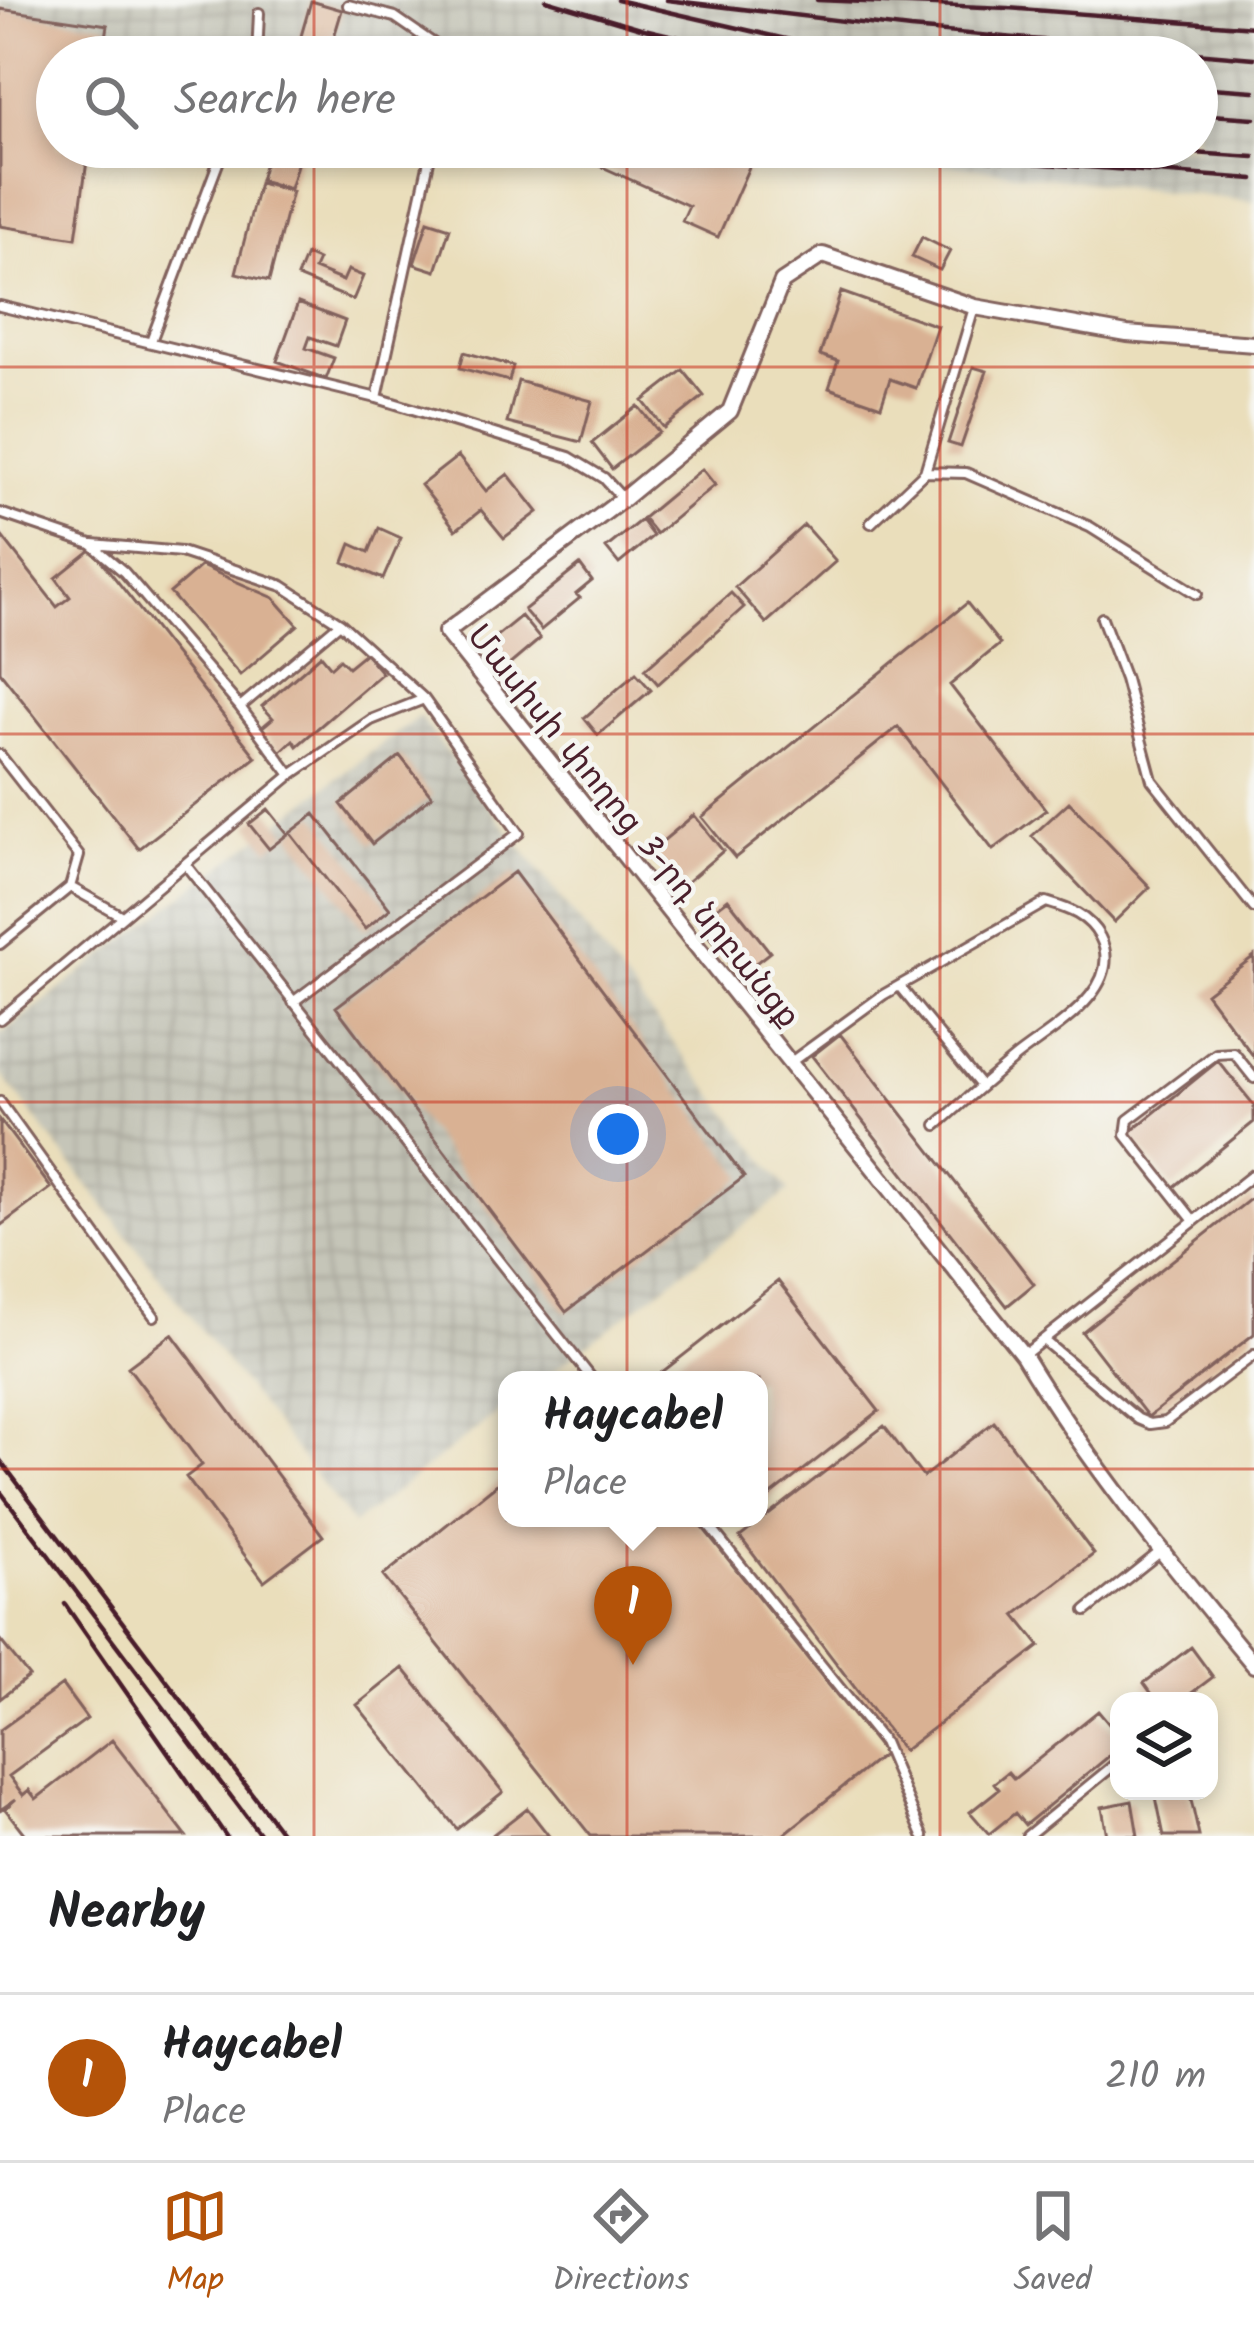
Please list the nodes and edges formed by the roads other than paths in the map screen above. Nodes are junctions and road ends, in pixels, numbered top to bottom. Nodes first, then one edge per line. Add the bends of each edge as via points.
1 (348, 5) dead end
2 (259, 14) dead end
3 (258, 36) edge
4 (423, 36) edge
5 (216, 168) edge
6 (427, 168) edge
7 (0, 305) edge
8 (975, 307) junction
9 (152, 341) junction
10 (1254, 344) edge
11 (377, 398) junction
12 (925, 472) junction
13 (623, 499) junction
14 (0, 513) edge
15 (871, 523) dead end
16 (91, 544) junction
17 (1198, 594) dead end
18 (1102, 618) dead end
19 (340, 623) junction
20 (424, 699) junction
21 (240, 707) junction
22 (0, 755) edge
23 (291, 775) junction
24 (185, 864) junction
25 (70, 887) junction
26 (1254, 908) edge
27 (122, 916) junction
28 (0, 944) edge
29 (900, 987) junction
30 (293, 1002) junction
31 (0, 1019) edge
32 (790, 1063) junction
33 (1254, 1078) edge
34 (981, 1086) junction
35 (0, 1102) edge
36 (937, 1125) dead end
37 (1254, 1174) edge
38 (1194, 1220) junction
39 (154, 1316) dead end
40 (1043, 1340) junction
41 (1023, 1355) junction
42 (1254, 1355) edge
43 (586, 1371) edge
44 (711, 1527) edge
45 (1160, 1552) junction
46 (1086, 1611) dead end
47 (1254, 1666) edge
48 (1110, 1768) edge
49 (923, 1836) edge
50 (1027, 1836) edge

1 - 4 lane via 395,17
2 - 3 lane
5 - 9 lane
6 - 11 lane
7 - 9 lane
8 - 10 street, Մասիսի փողոց 3-րդ նրբանցք via 1127,334
8 - 12 lane
8 - 13 street, Մասիսի փողոց 3-րդ նրբանցք via 823,255 782,282 730,411
9 - 11 lane
11 - 13 lane via 569,458
12 - 15 lane
12 - 17 lane via 966,473 1090,527
13 - 32 street, Մասիսի փողոց 3-րդ նրբանցք via 446,632
14 - 16 lane
16 - 19 lane via 181,552 283,586
16 - 21 lane
18 - 26 lane via 1152,781
19 - 20 lane
19 - 21 lane
20 - 23 lane via 371,720
20 - 30 lane via 519,833
21 - 23 lane
22 - 25 lane via 79,856
23 - 24 lane
24 - 27 lane
24 - 30 lane
25 - 27 lane
25 - 28 lane
27 - 31 lane
29 - 32 lane
29 - 34 lane
29 - 34 lane via 1046,902 1075,910 1096,930 1105,973 1087,1002
30 - 43 lane
32 - 41 street, Մասիսի փողոց 3-րդ նրբանցք
33 - 38 lane via 1234,1053 1216,1054 1128,1120 1126,1135
34 - 36 lane
35 - 39 lane
37 - 38 lane
38 - 40 lane
40 - 41 lane
40 - 42 lane via 1150,1424 1165,1422
41 - 45 street, Մասիսի փողոց 3-րդ նրբանցք
44 - 49 lane via 883,1742
45 - 46 lane
45 - 47 street, Մասիսի փողոց 3-րդ նրբանցք
48 - 50 lane

